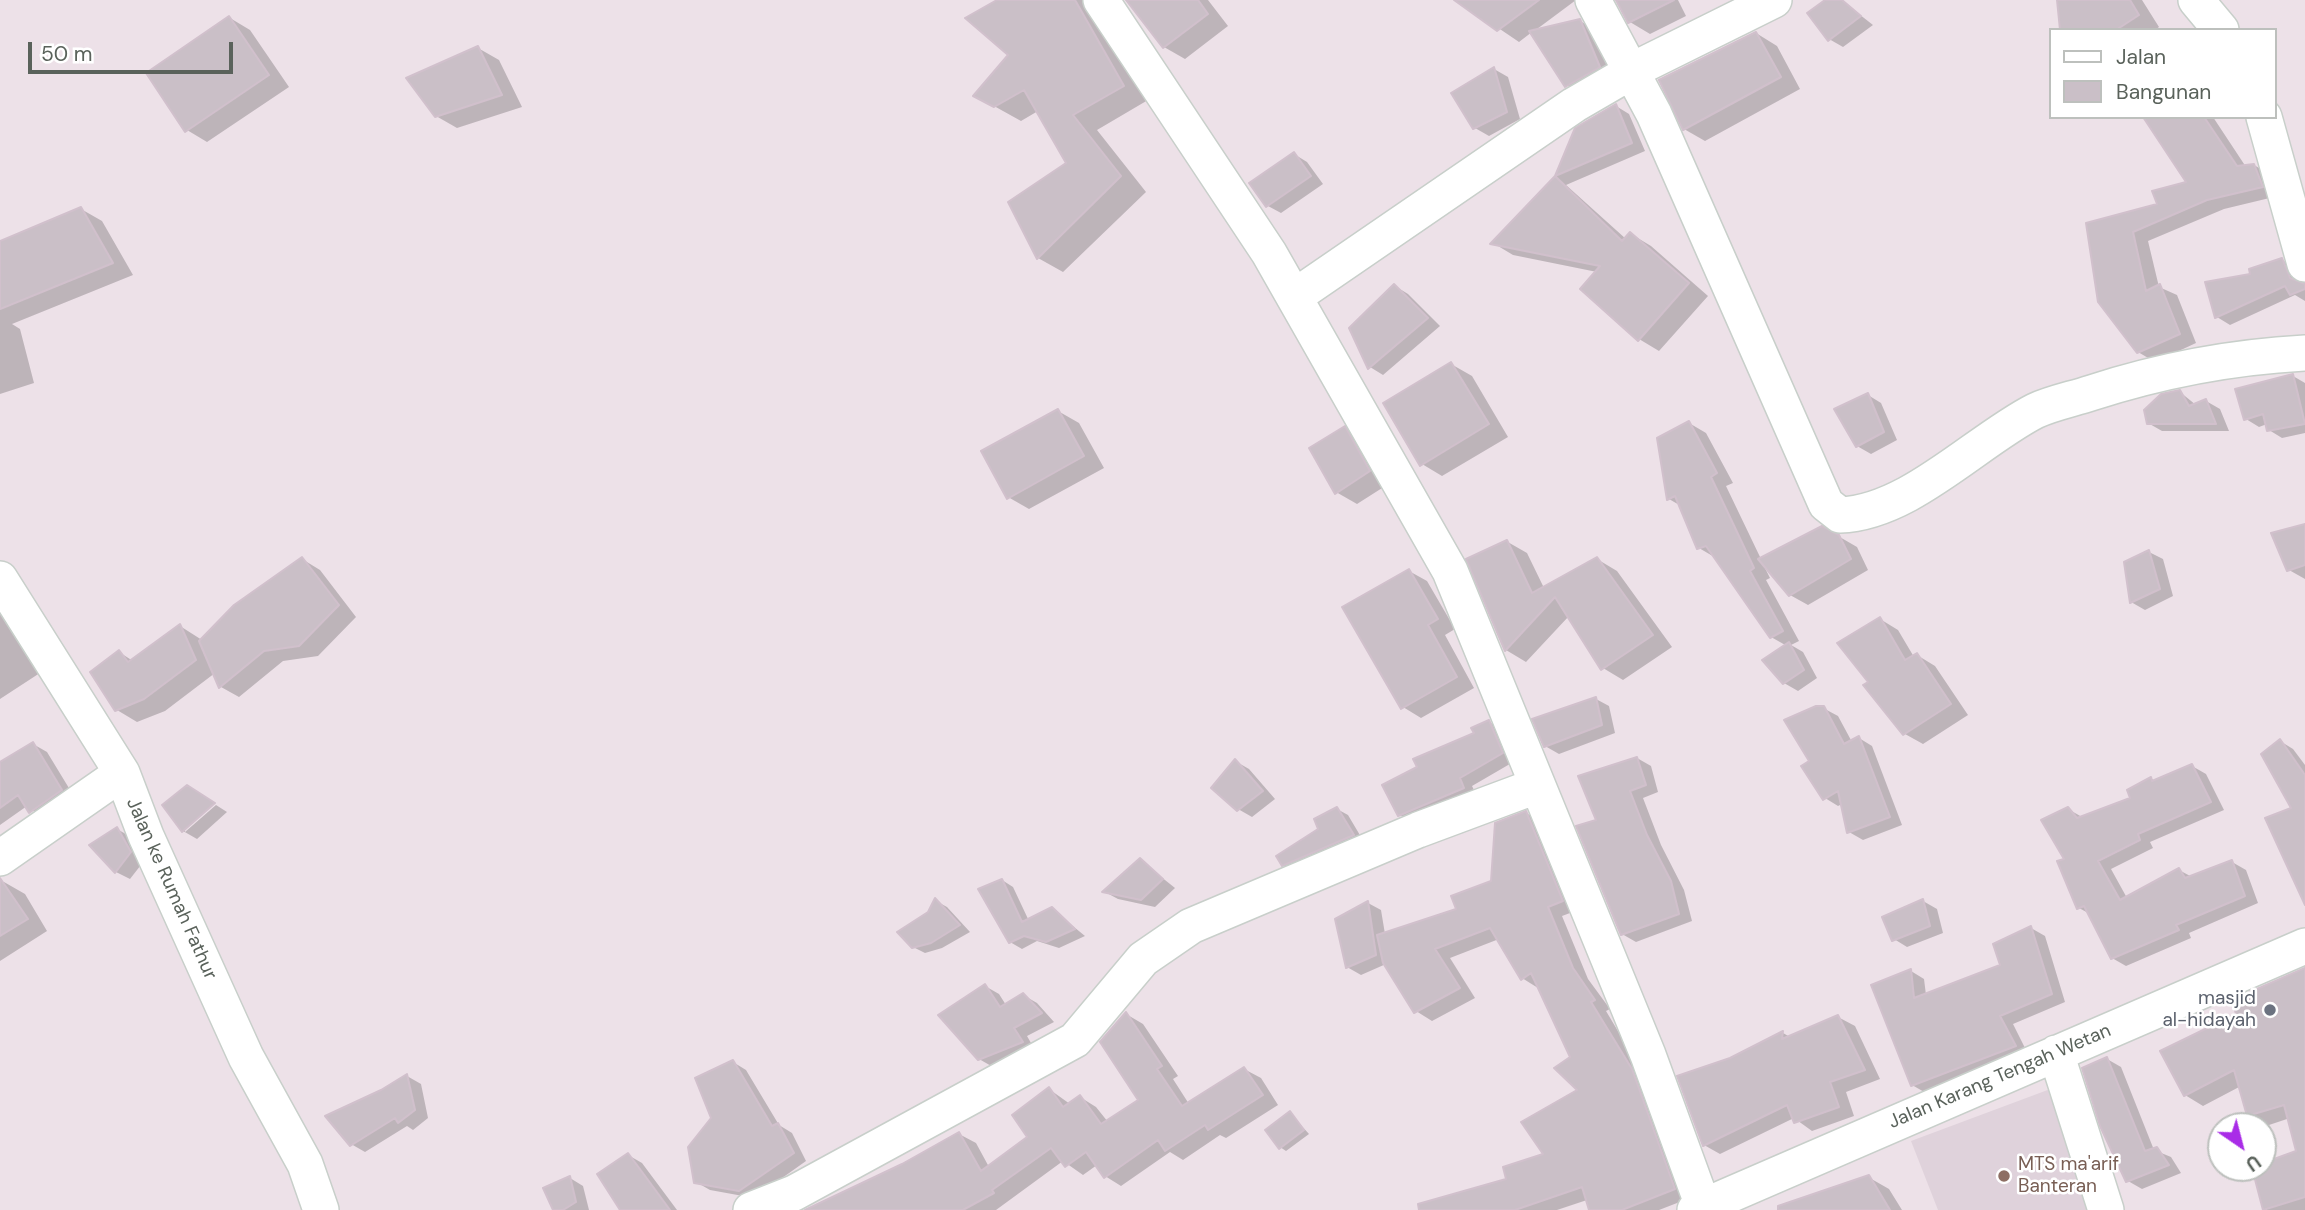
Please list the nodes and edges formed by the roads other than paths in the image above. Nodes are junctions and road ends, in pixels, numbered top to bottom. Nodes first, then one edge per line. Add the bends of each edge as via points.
1 (1101, 0) edge
2 (1593, 0) edge
3 (1774, 0) edge
4 (2196, 0) edge
5 (2219, 28) edge
6 (1632, 72) junction
7 (2265, 119) edge
8 (2305, 264) edge
9 (1294, 297) junction
10 (2305, 353) edge
11 (0, 579) edge
12 (122, 773) junction
13 (1536, 786) junction
14 (0, 858) edge
15 (2305, 946) edge
16 (2056, 1053) junction
17 (1699, 1208) edge
18 (321, 1210) edge
19 (751, 1210) edge
20 (2106, 1210) edge

1 - 9 street via 1223,180
2 - 6 street
3 - 6 street
4 - 5 street
6 - 9 street via 1574,105
6 - 10 street via 1826,504 1840,515 1858,515 1922,486 2036,411 2183,367 2243,356
7 - 8 street
9 - 13 street via 1450,571
11 - 12 street, Jalan ke Rumah Fathur
12 - 14 street
12 - 18 street, Jalan ke Rumah Fathur via 246,1057 305,1164
13 - 17 street via 1648,1055
13 - 19 street via 1418,830 1191,926 1143,959 1074,1040 794,1193
15 - 16 street, Jalan Karang Tengah Wetan
16 - 17 street, Jalan Karang Tengah Wetan
16 - 20 street

